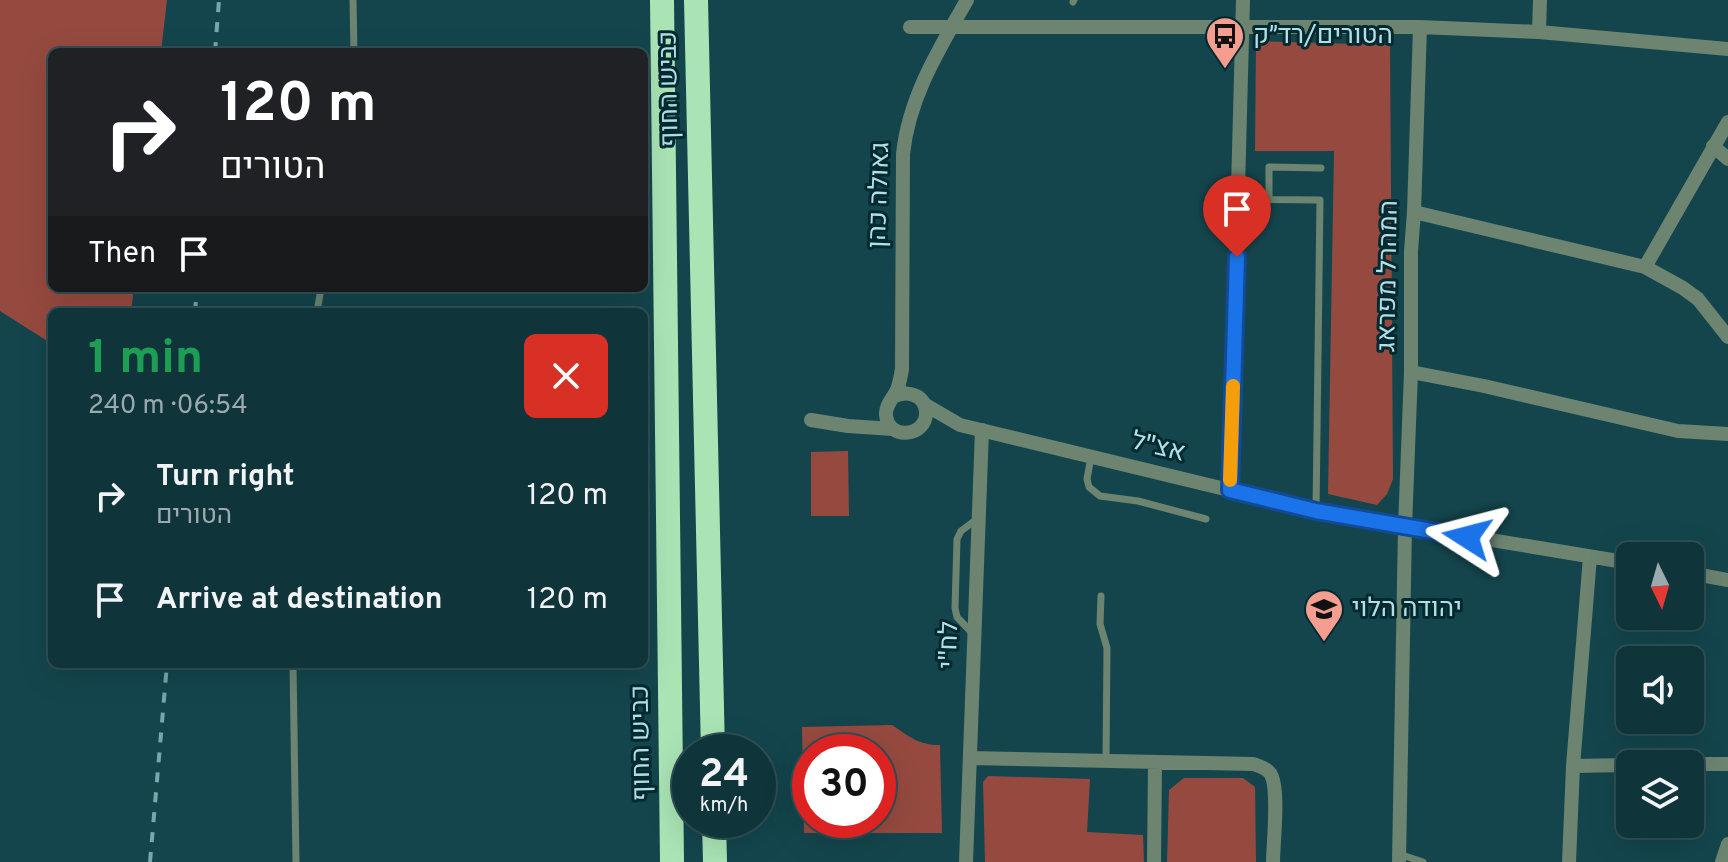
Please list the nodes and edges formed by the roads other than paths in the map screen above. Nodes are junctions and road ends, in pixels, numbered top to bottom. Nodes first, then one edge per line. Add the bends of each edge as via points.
1 (353, 0) edge
2 (662, 0) edge
3 (696, 0) edge
4 (967, 0) edge
5 (1243, 0) edge
6 (1540, 0) edge
7 (910, 27) dead end
8 (952, 27) junction
9 (1244, 27) junction
10 (1420, 27) junction
11 (1539, 32) junction
12 (354, 48) edge
13 (1728, 49) edge
14 (1728, 122) edge
15 (1713, 146) junction
16 (1728, 159) edge
17 (1321, 168) dead end
18 (1239, 199) junction
19 (1269, 199) junction
20 (1414, 212) junction
21 (1645, 267) junction
22 (1728, 337) edge
23 (902, 357) junction
24 (1411, 372) junction
25 (921, 401) junction
26 (890, 403) junction
27 (811, 420) dead end
28 (960, 425) junction
29 (862, 427) junction
30 (893, 429) junction
31 (982, 430) junction
32 (915, 431) junction
33 (1728, 434) edge
34 (1091, 457) junction
35 (1230, 490) junction
36 (1316, 511) junction
37 (979, 517) junction
38 (1206, 519) dead end
39 (1405, 527) junction
40 (1590, 557) junction
41 (1616, 561) edge
42 (1704, 576) edge
43 (1728, 580) edge
44 (1101, 596) dead end
45 (974, 635) junction
46 (293, 668) edge
47 (713, 734) edge
48 (970, 758) junction
49 (1106, 762) junction
50 (1155, 763) junction
51 (1704, 764) edge
52 (1728, 764) edge
53 (1616, 765) edge
54 (1573, 766) junction
55 (714, 838) edge
56 (1728, 844) edge
57 (1399, 858) edge
58 (296, 862) edge
59 (672, 862) edge
60 (715, 862) edge
61 (966, 862) edge
62 (1154, 862) edge
63 (1273, 862) edge
64 (1423, 862) edge
65 (1569, 862) edge
66 (1722, 862) edge

1 - 12 lane
2 - 59 highway, כביש החוף
3 - 47 highway, כביש החוף
4 - 8 street, גאולה כהן
5 - 9 street
6 - 11 street
7 - 8 street
8 - 9 street
8 - 23 street, גאולה כהן via 919,90 905,137
9 - 10 street
9 - 18 street
10 - 11 street
10 - 20 street, המהרל מפראג
11 - 13 street
14 - 15 street
15 - 16 street
15 - 21 street
17 - 19 lane via 1269,167
18 - 19 lane
18 - 35 street
19 - 36 lane via 1320,200
20 - 21 street
20 - 24 street, המהרל מפראג
21 - 22 street via 1698,299
23 - 25 street, גאולה כהן
23 - 26 street, גאולה כהן
24 - 33 street via 1678,431
24 - 39 street, המהרל מפראג
25 - 26 street via 905,393
25 - 28 street, אצ"ל
25 - 32 street via 924,422
26 - 29 street
26 - 30 street via 887,421
27 - 29 street
28 - 31 street, אצ"ל
28 - 32 street, אצ"ל
29 - 30 street
30 - 32 street
31 - 34 street, אצ"ל
31 - 37 street, לח"י
34 - 35 street, אצ"ל
34 - 38 lane via 1087,479 1100,496
35 - 36 street, אצ"ל
36 - 39 street, אצ"ל
37 - 45 street, לח"י
37 - 45 lane via 957,539 955,608
39 - 40 street, אצ"ל
39 - 57 street, המהרל מפראג
40 - 41 street, אצ"ל
40 - 54 street
42 - 43 street
44 - 49 lane via 1100,624 1107,648
45 - 48 street, לח"י
46 - 58 lane
48 - 49 street
48 - 61 street, לח"י
49 - 50 street
50 - 62 street
50 - 63 street via 1253,764 1267,770 1274,788
51 - 52 street
53 - 54 street
54 - 65 street
55 - 60 highway
56 - 66 street
57 - 64 lane

